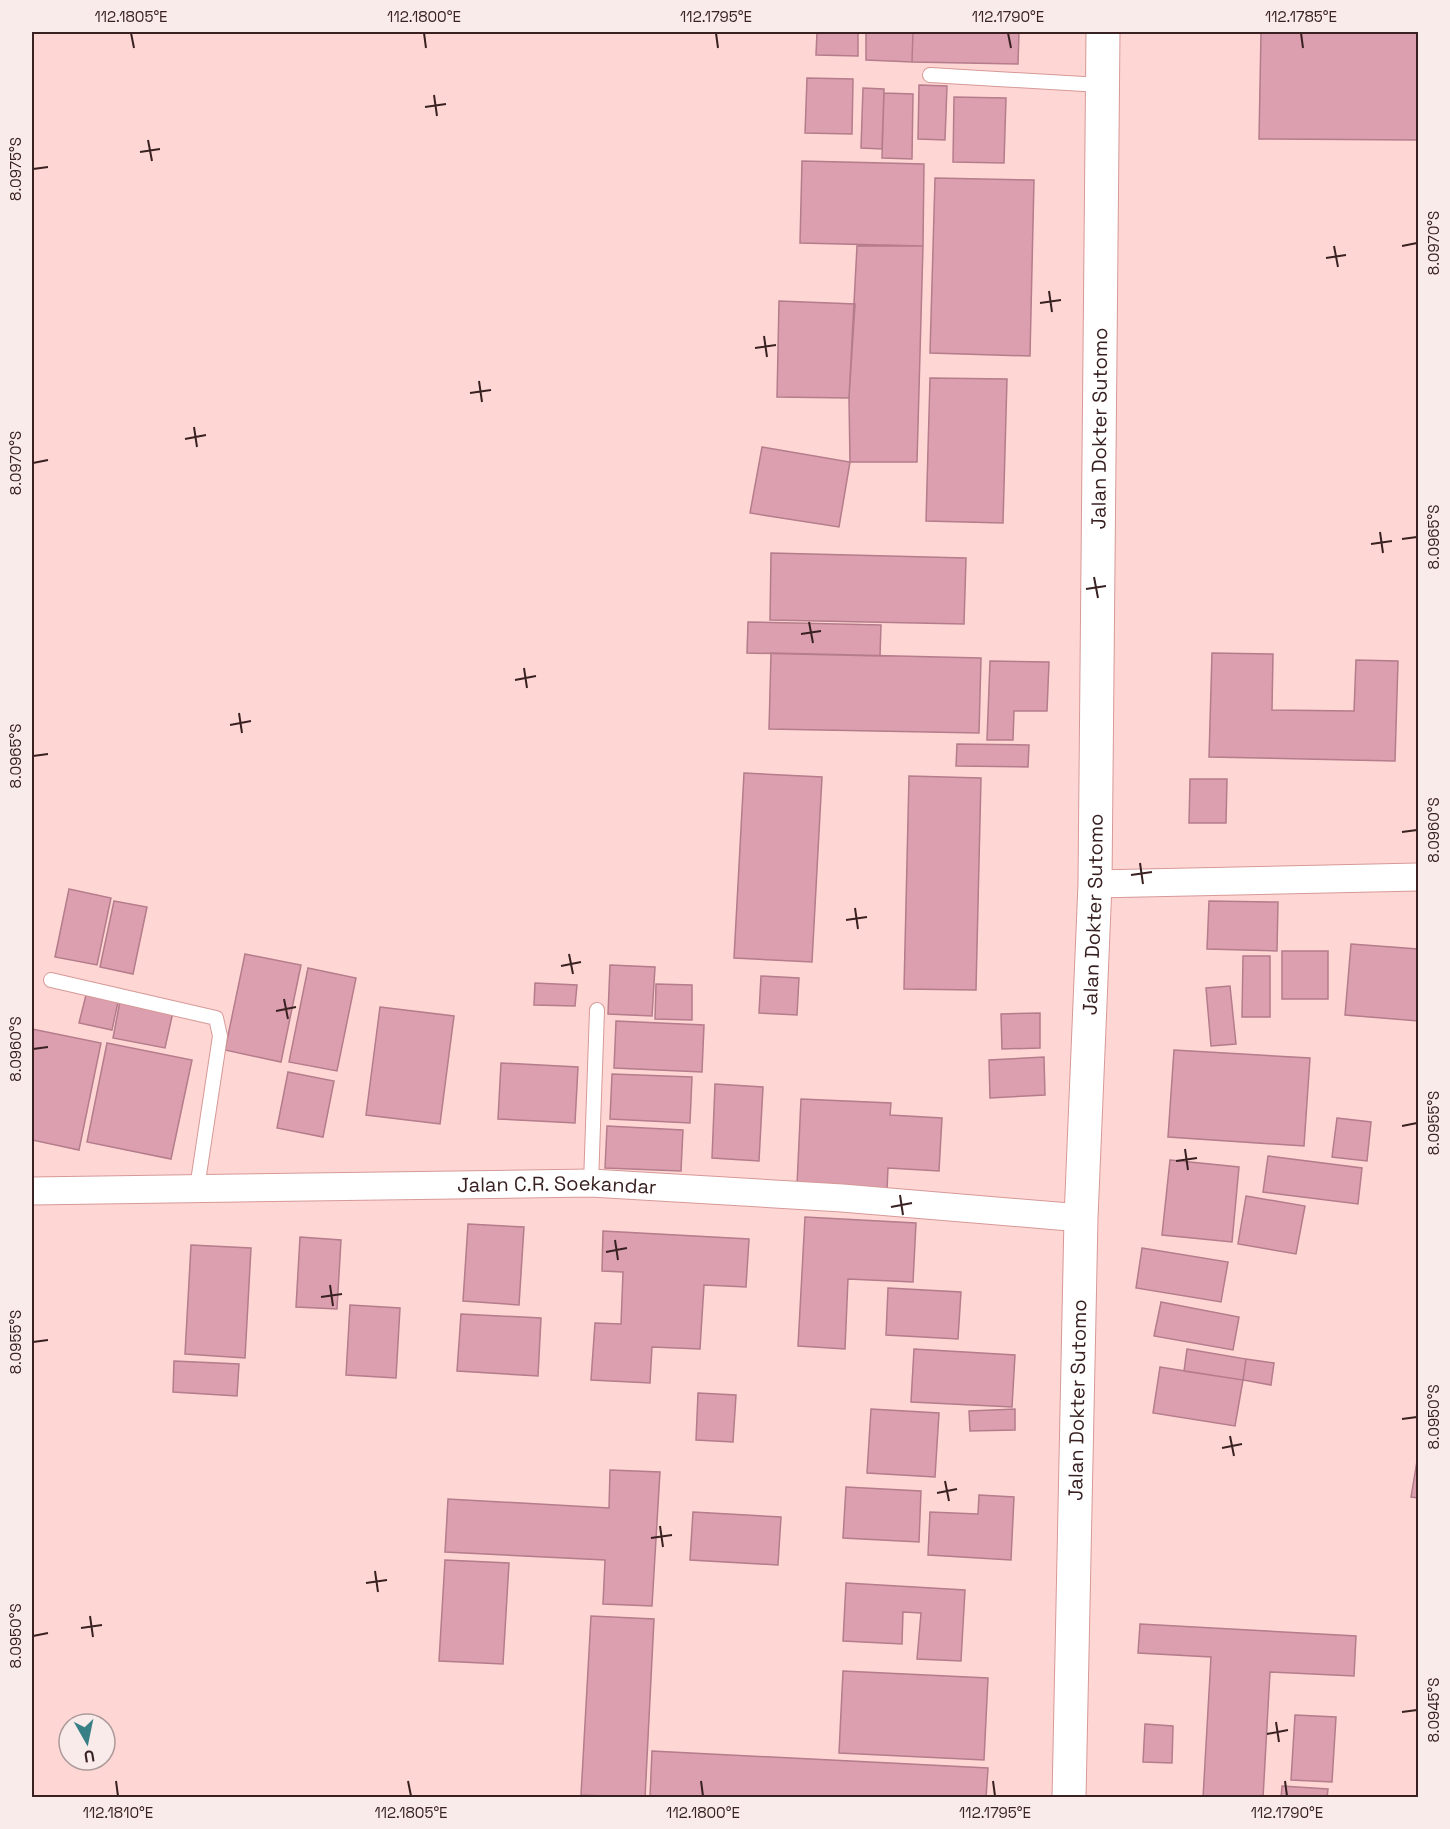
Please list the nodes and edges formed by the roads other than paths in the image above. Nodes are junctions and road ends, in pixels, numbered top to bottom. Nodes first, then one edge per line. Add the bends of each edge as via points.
1 (1103, 32) edge
2 (930, 75) dead end
3 (1101, 85) junction
4 (1419, 877) edge
5 (1095, 885) junction
6 (51, 980) dead end
7 (597, 1010) dead end
8 (591, 1183) junction
9 (197, 1188) junction
10 (32, 1191) edge
11 (1081, 1218) junction
12 (1069, 1797) edge

1 - 3 main road, Jalan Dokter Sutomo
2 - 3 lane
3 - 5 main road, Jalan Dokter Sutomo
4 - 5 street
5 - 11 main road, Jalan Dokter Sutomo
6 - 9 lane via 216,1018 220,1036
7 - 8 lane
8 - 9 street, Jalan C.R. Soekandar
8 - 11 street, Jalan C.R. Soekandar
9 - 10 street, Jalan C.R. Soekandar
11 - 12 main road, Jalan Dokter Sutomo

